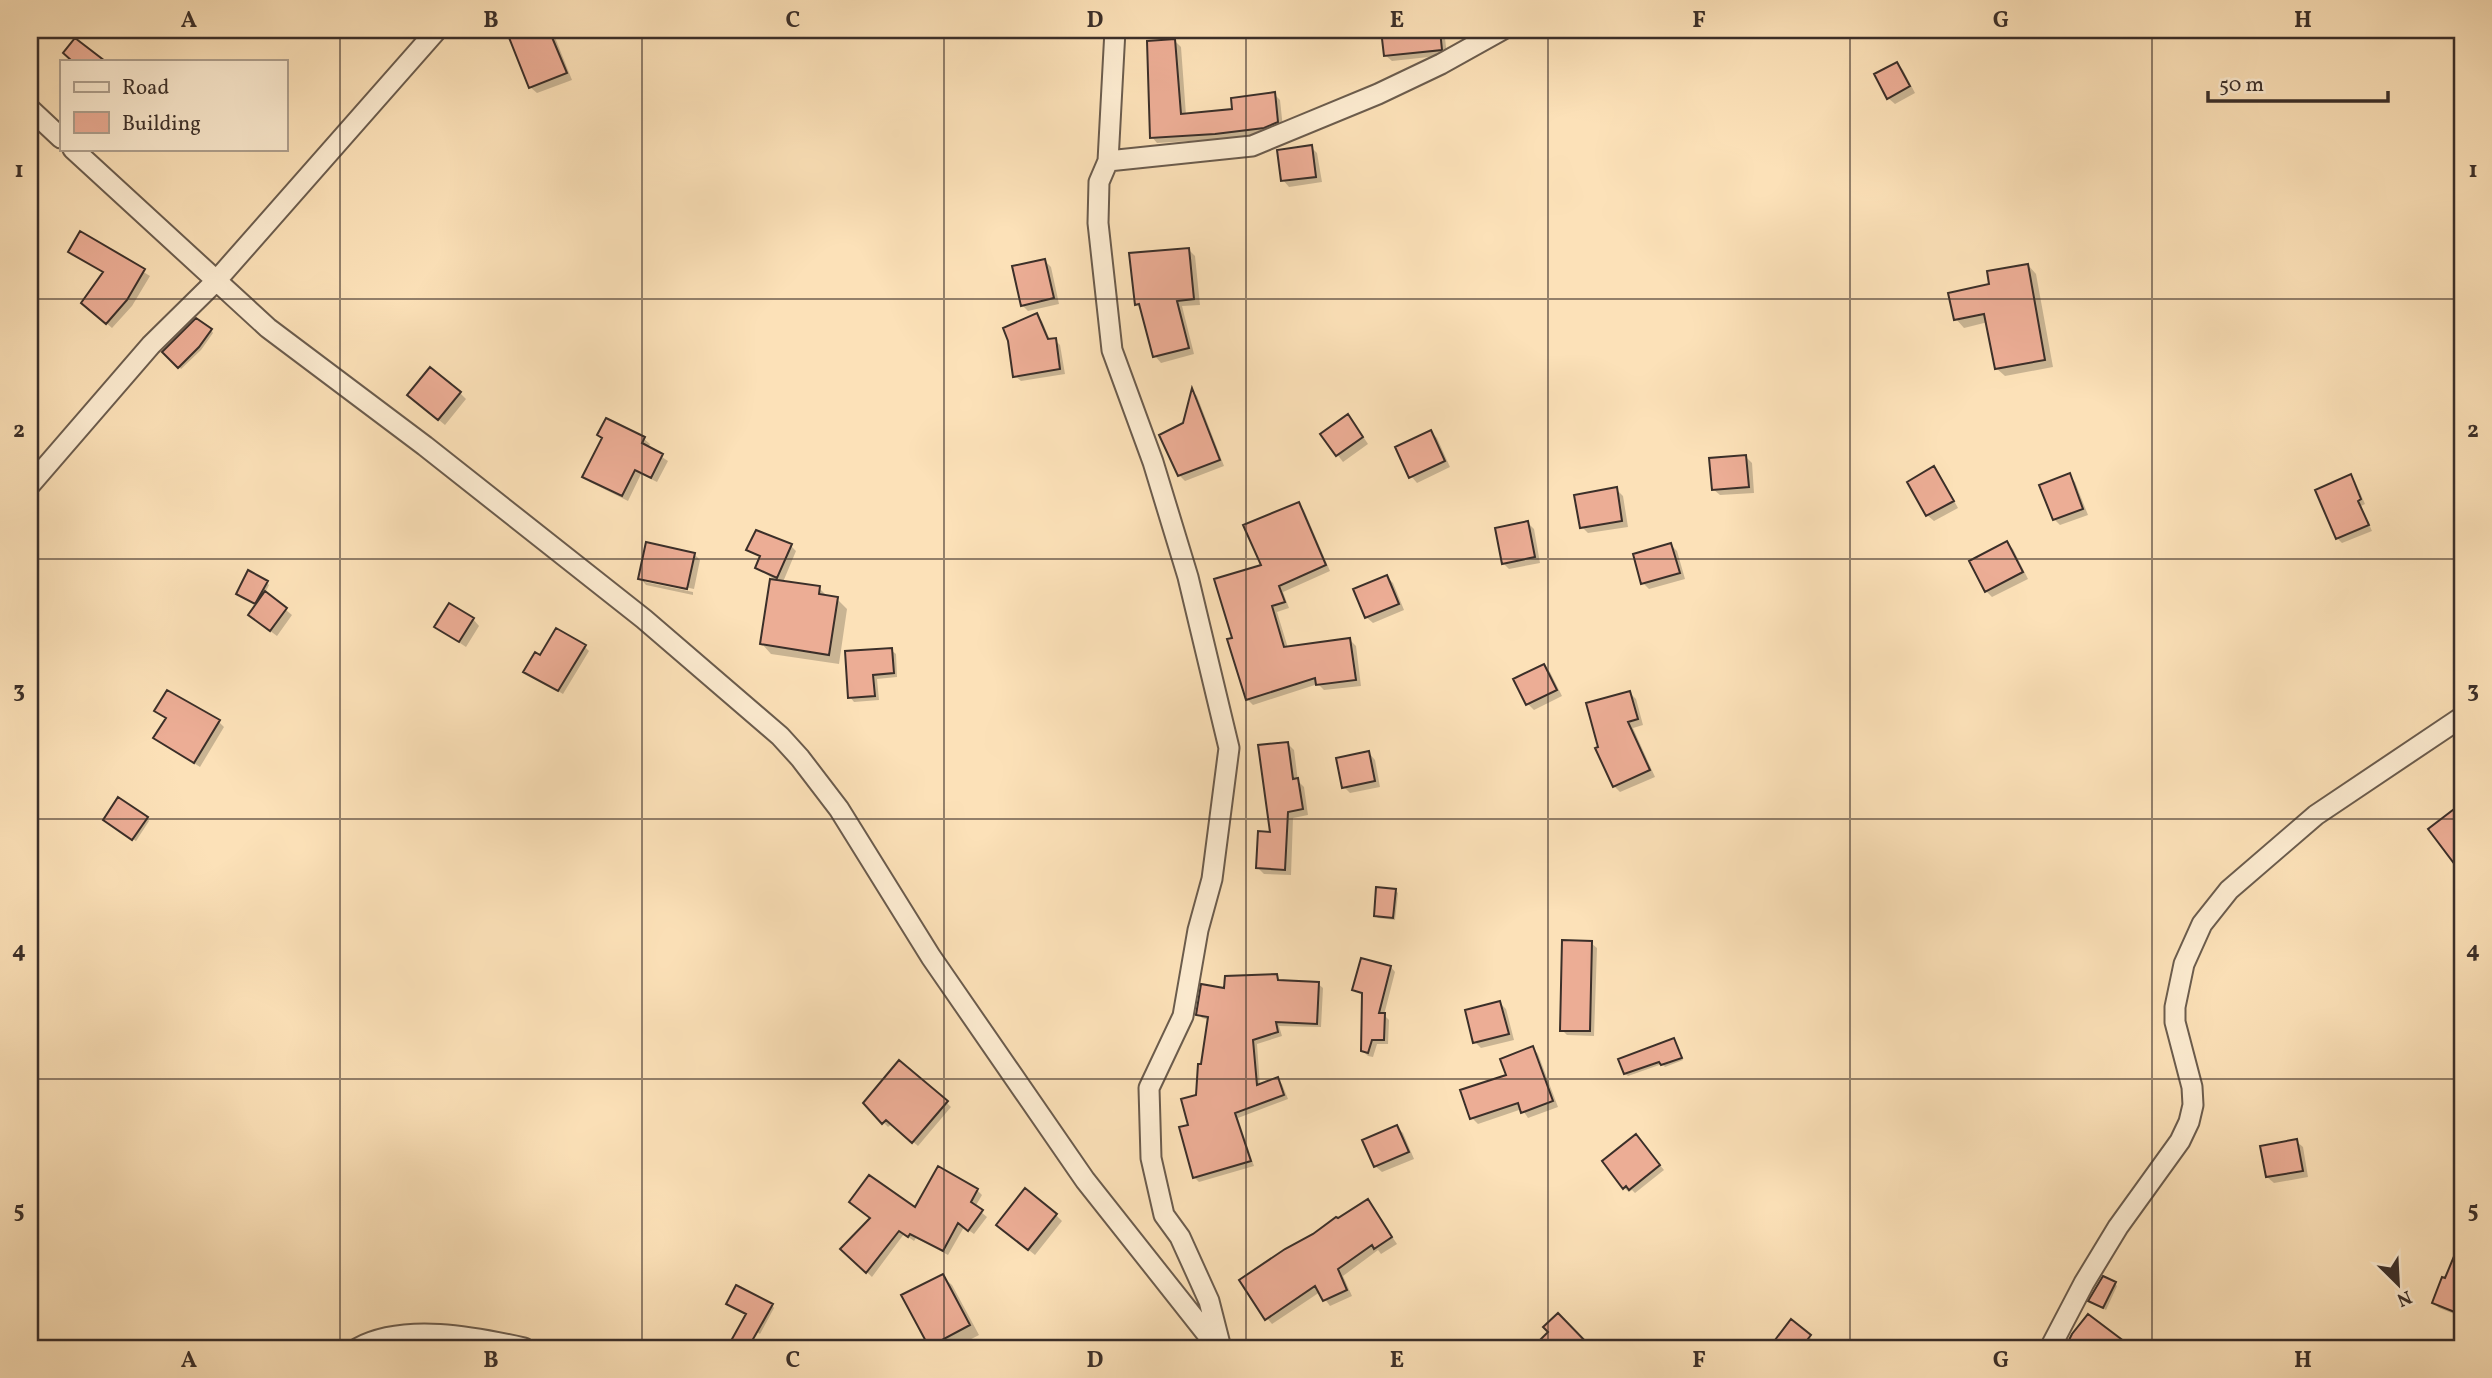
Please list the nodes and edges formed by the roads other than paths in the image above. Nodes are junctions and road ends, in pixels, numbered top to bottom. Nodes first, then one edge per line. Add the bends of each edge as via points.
1 (437, 30) edge
2 (1115, 30) edge
3 (1502, 30) edge
4 (30, 108) edge
5 (60, 137) edge
6 (74, 150) edge
7 (1108, 161) junction
8 (216, 281) junction
9 (30, 485) edge
10 (2462, 717) edge
11 (358, 1348) edge
12 (524, 1348) edge
13 (1219, 1348) edge
14 (2050, 1348) edge

1 - 8 street
2 - 7 street
3 - 7 street via 1378,94 1252,146
4 - 5 street
6 - 8 street
7 - 13 street via 1099,182 1098,223 1112,350 1188,577 1229,748 1212,879 1183,1016 1149,1088 1151,1158 1164,1215 1180,1237 1209,1301
8 - 9 street via 151,345
8 - 13 street via 268,328 644,619 780,736 839,809 931,957 1085,1180
10 - 14 street via 2316,815 2229,890 2202,924 2184,964 2175,1007 2192,1087 2189,1122 2180,1142 2118,1227
11 - 12 street via 406,1334 482,1339

